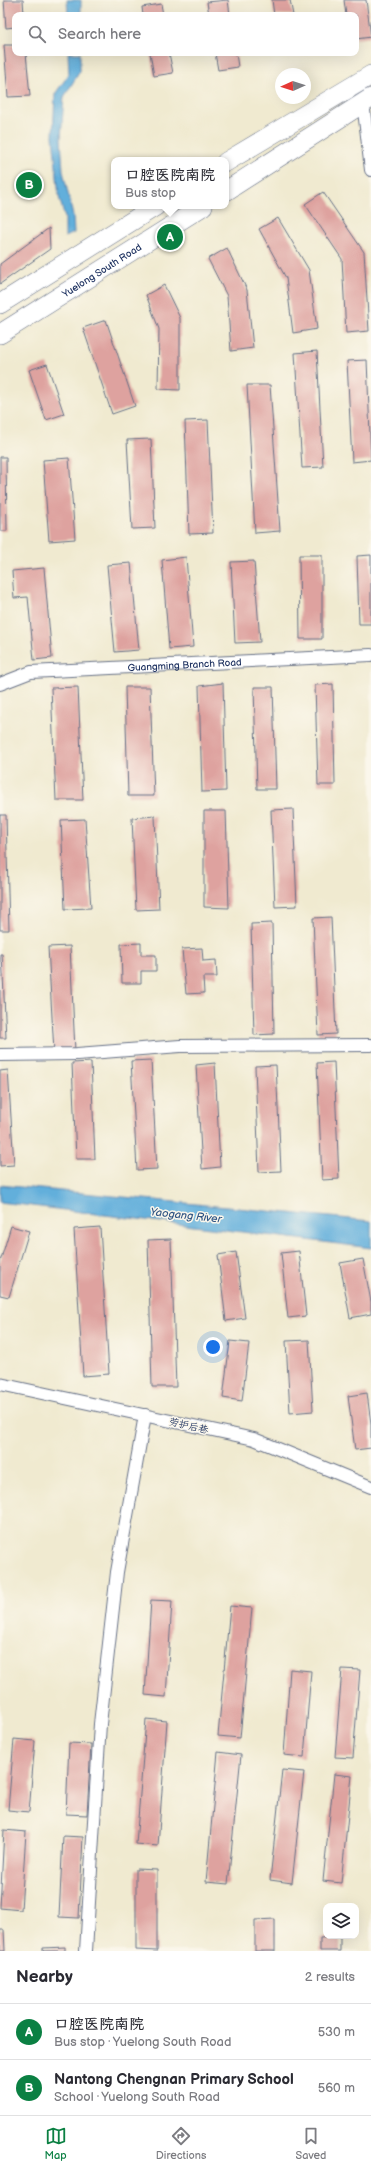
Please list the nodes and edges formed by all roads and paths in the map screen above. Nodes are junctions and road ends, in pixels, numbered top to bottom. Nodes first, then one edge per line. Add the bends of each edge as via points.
1 (371, 75) edge
2 (367, 100) edge
3 (229, 160) edge
4 (371, 170) edge
5 (229, 189) edge
6 (151, 209) edge
7 (198, 209) edge
8 (0, 304) edge
9 (0, 334) edge
10 (371, 655) edge
11 (0, 684) edge
12 (371, 1045) edge
13 (0, 1055) edge
14 (0, 1384) edge
15 (146, 1415) junction
16 (371, 1487) edge
17 (86, 1951) edge

1 - 3 main road
2 - 4 street
2 - 5 main road
6 - 8 main road
7 - 9 main road, Yuelong South Road
10 - 11 street, Guangming Branch Road via 31,672
12 - 13 street via 180,1046 77,1054
14 - 15 street, 劳护后巷
15 - 16 street, 劳护后巷 via 254,1439
15 - 17 street via 117,1572 100,1724

